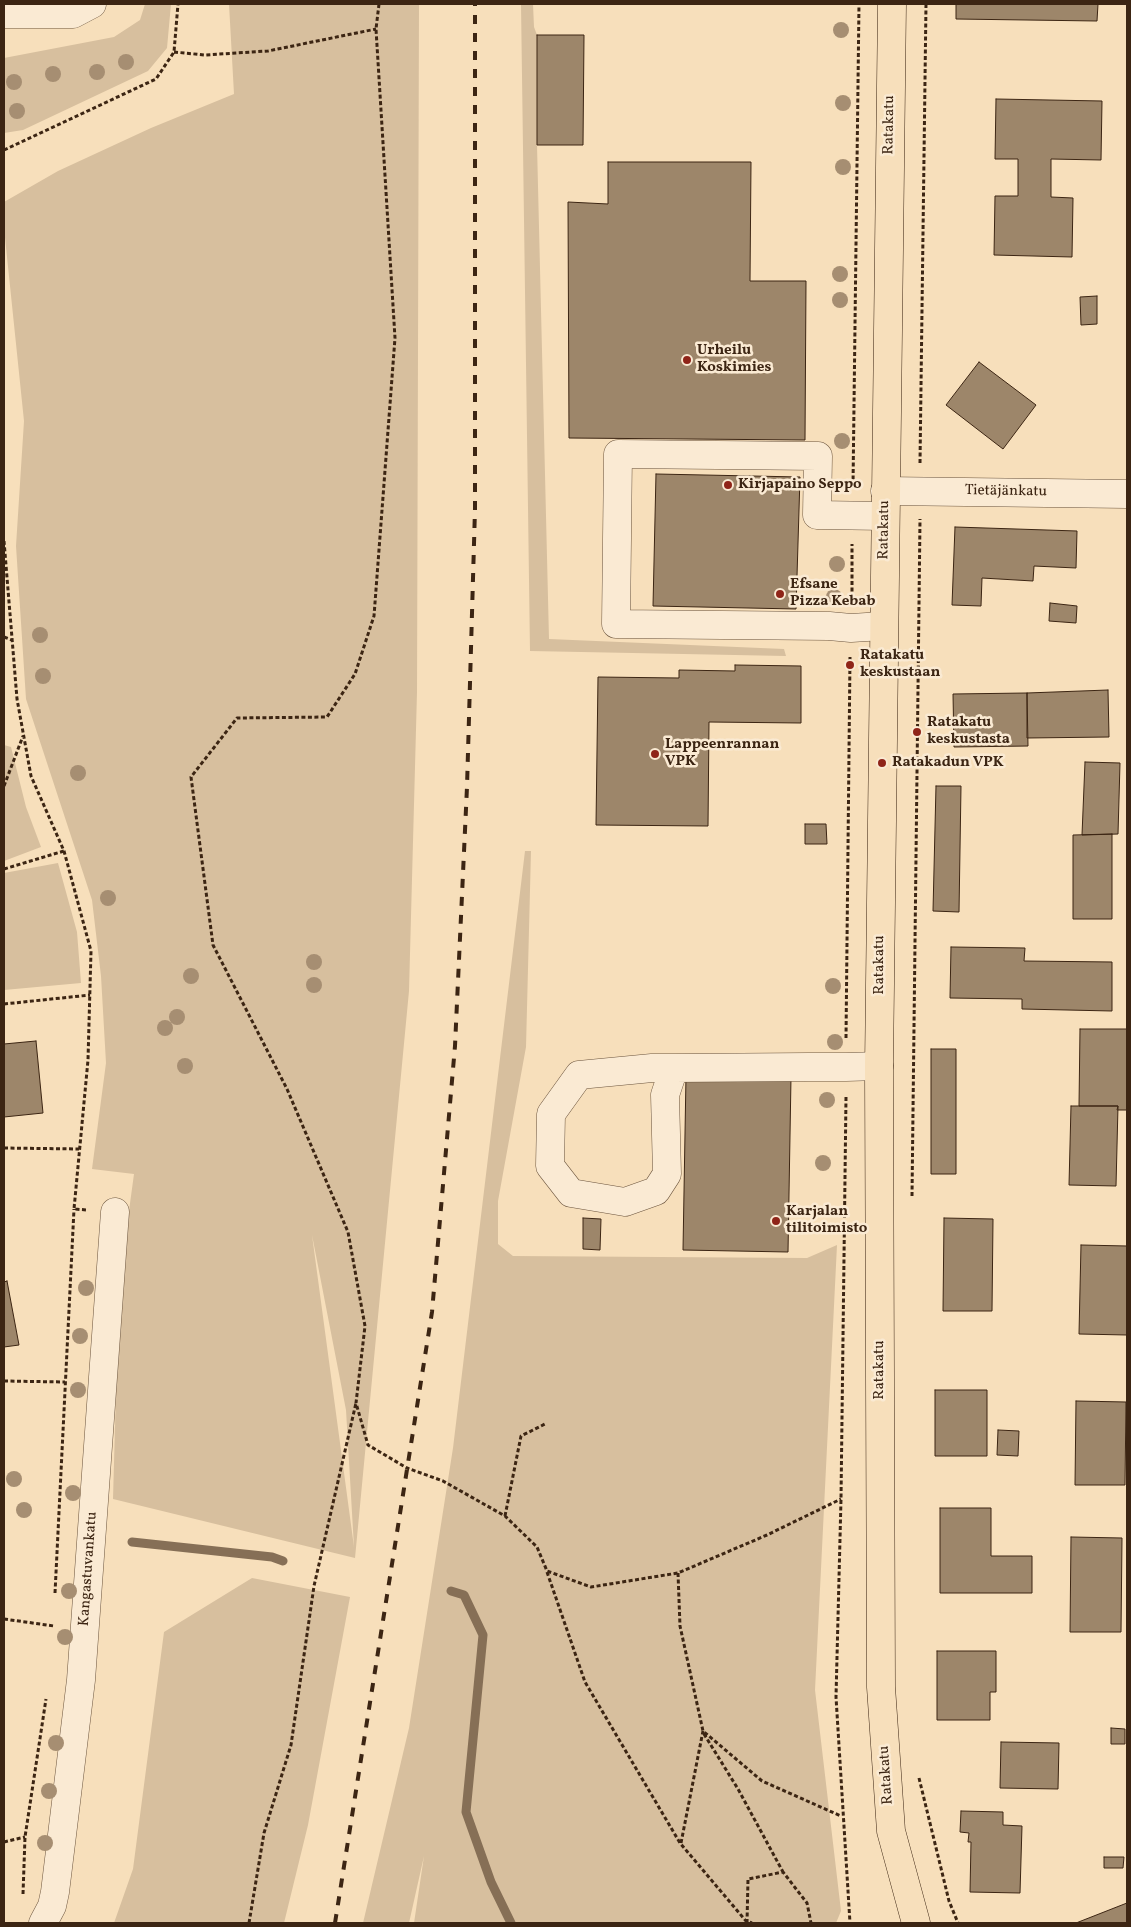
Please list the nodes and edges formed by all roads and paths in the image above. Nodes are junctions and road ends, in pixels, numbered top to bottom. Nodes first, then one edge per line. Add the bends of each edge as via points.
1 (92, 4) edge
2 (178, 4) edge
3 (379, 4) edge
4 (892, 4) edge
5 (926, 4) edge
6 (4, 14) edge
7 (376, 29) junction
8 (174, 52) junction
9 (4, 150) edge
10 (920, 492) junction
11 (1127, 494) edge
12 (885, 504) junction
13 (4, 541) edge
14 (883, 626) junction
15 (4, 637) edge
16 (12, 640) junction
17 (23, 735) junction
18 (4, 786) edge
19 (64, 851) junction
20 (4, 869) edge
21 (90, 995) junction
22 (4, 1004) edge
23 (879, 1066) junction
24 (674, 1068) junction
25 (4, 1148) edge
26 (79, 1149) junction
27 (912, 1199) dead end
28 (74, 1209) junction
29 (115, 1212) joint
30 (844, 1241) dead end
31 (4, 1381) edge
32 (65, 1382) junction
33 (356, 1402) junction
34 (545, 1424) dead end
35 (841, 1500) junction
36 (505, 1516) junction
37 (546, 1571) junction
38 (678, 1573) junction
39 (55, 1597) dead end
40 (54, 1616) dead end
41 (4, 1619) edge
42 (54, 1626) junction
43 (53, 1634) dead end
44 (47, 1695) dead end
45 (703, 1731) junction
46 (918, 1770) dead end
47 (841, 1816) junction
48 (25, 1837) junction
49 (4, 1842) edge
50 (680, 1843) junction
51 (783, 1872) junction
52 (22, 1904) dead end
53 (746, 1922) edge
54 (43, 1923) edge
55 (249, 1923) edge
56 (752, 1923) edge
57 (811, 1923) edge
58 (850, 1923) edge
59 (916, 1923) edge
60 (958, 1923) edge

1 - 6 street via 73,14
2 - 8 path
3 - 7 path
4 - 12 main road, Ratakatu
5 - 10 path
7 - 8 path via 268,51 205,56
7 - 33 path via 395,338 374,616 355,674 328,717 237,718 191,777 213,945 287,1088 348,1232 365,1326
8 - 9 path via 156,79
10 - 11 street, Tietäjänkatu
10 - 12 street, Tietäjänkatu
10 - 27 path
12 - 14 main road, Ratakatu
12 - 14 street, Tietäjänkatu via 817,515 818,456 618,454 616,624
13 - 16 path
14 - 23 main road, Ratakatu
15 - 16 path
16 - 17 path
17 - 18 path
17 - 19 path via 31,776
19 - 20 path
19 - 21 path via 91,951
21 - 22 path
21 - 26 path via 88,1060
23 - 24 street
23 - 59 main road, Ratakatu via 881,1686 891,1831
24 - 24 street via 579,1075 551,1114 550,1166 571,1193 625,1202 656,1191 667,1174 665,1095
25 - 26 path
26 - 28 path
28 - 29 path
28 - 32 path
29 - 54 street, Kangastuvankatu via 81,1680 55,1892
30 - 35 path
31 - 32 path
32 - 39 path
33 - 36 path via 368,1445 407,1468 443,1481
33 - 55 path via 314,1586 291,1746 264,1833
34 - 36 path via 521,1436
35 - 38 path
35 - 47 path via 836,1697
36 - 37 path via 537,1547
37 - 38 path via 591,1586
37 - 50 path via 585,1682
38 - 45 path via 680,1626
40 - 42 path
41 - 42 path
42 - 43 path
44 - 48 path
45 - 47 path via 762,1781
45 - 50 path
45 - 51 path
46 - 60 path via 949,1901
47 - 58 path
48 - 49 path
48 - 52 path
50 - 53 path
51 - 53 path via 748,1879
51 - 57 path via 807,1902
53 - 56 path

